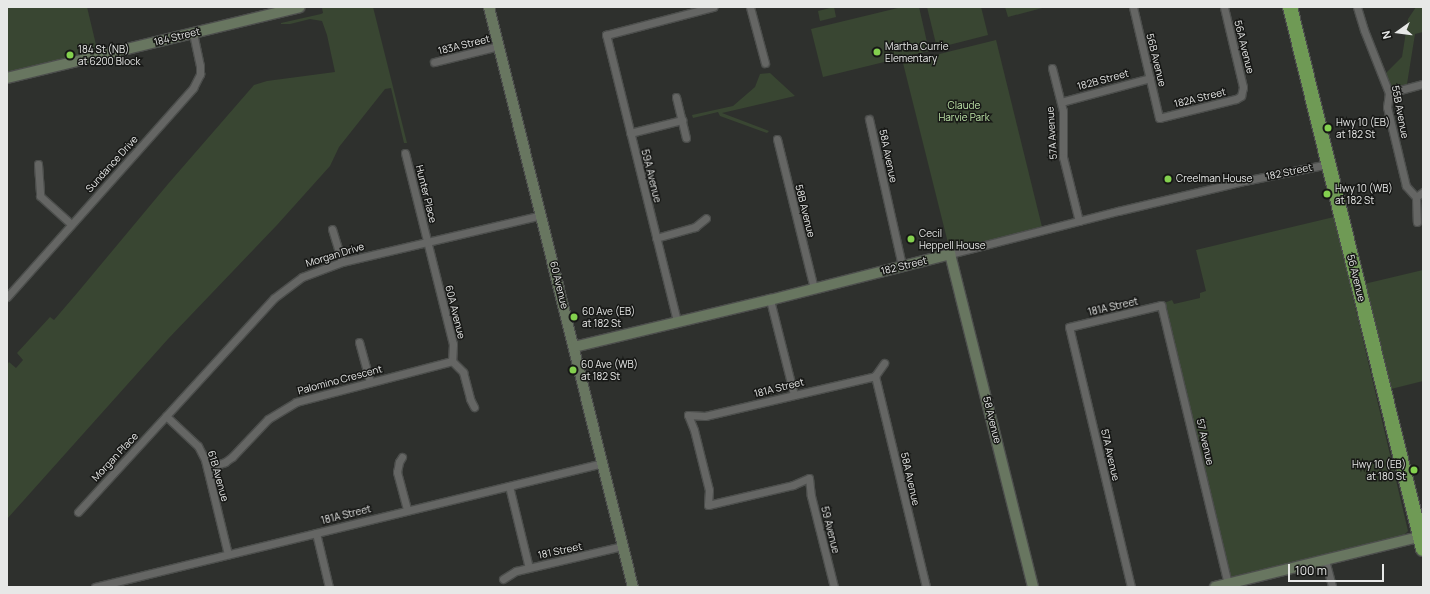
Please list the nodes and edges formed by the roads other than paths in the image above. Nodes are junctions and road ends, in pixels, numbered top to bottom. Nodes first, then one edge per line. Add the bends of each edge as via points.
1 (300, 7) edge
2 (489, 7) edge
3 (713, 7) edge
4 (750, 7) edge
5 (1133, 7) edge
6 (1224, 7) edge
7 (1290, 7) edge
8 (1357, 7) edge
9 (193, 33) junction
10 (499, 46) junction
11 (434, 62) dead end
12 (765, 63) dead end
13 (1052, 68) dead end
14 (7, 78) edge
15 (1150, 78) junction
16 (1423, 84) edge
17 (1243, 93) joint
18 (1388, 93) junction
19 (676, 97) dead end
20 (1061, 102) junction
21 (1160, 118) joint
22 (682, 120) junction
23 (869, 120) dead end
24 (630, 133) junction
25 (686, 138) dead end
26 (777, 139) dead end
27 (405, 153) dead end
28 (38, 164) dead end
29 (1328, 164) junction
30 (1423, 192) edge
31 (1416, 197) junction
32 (542, 215) junction
33 (706, 218) dead end
34 (1079, 221) junction
35 (1418, 222) dead end
36 (72, 224) junction
37 (332, 228) dead end
38 (656, 238) junction
39 (427, 241) junction
40 (950, 254) junction
41 (342, 262) junction
42 (902, 266) junction
43 (814, 289) junction
44 (7, 297) edge
45 (770, 300) junction
46 (1162, 305) joint
47 (677, 321) junction
48 (1069, 327) joint
49 (359, 342) dead end
50 (574, 346) junction
51 (452, 361) junction
52 (884, 363) dead end
53 (875, 376) junction
54 (370, 382) junction
55 (794, 394) junction
56 (474, 407) dead end
57 (166, 416) junction
58 (402, 456) dead end
59 (603, 463) junction
60 (207, 468) junction
61 (809, 478) joint
62 (509, 486) junction
63 (407, 510) junction
64 (78, 512) dead end
65 (316, 533) junction
66 (1422, 541) edge
67 (623, 546) junction
68 (228, 554) junction
69 (1325, 560) junction
70 (529, 568) junction
71 (503, 579) dead end
72 (1228, 584) junction
73 (95, 587) edge
74 (329, 587) edge
75 (633, 587) edge
76 (834, 587) edge
77 (926, 587) edge
78 (1033, 587) edge
79 (1131, 587) edge
80 (1215, 587) edge
81 (1332, 587) edge

1 - 9 street, 184 Street
2 - 10 street, 60 Avenue
3 - 24 street, 59A Avenue via 606,35
4 - 12 street
5 - 15 street, 56B Avenue
6 - 17 street, 56A Avenue
7 - 29 highway, 56 Avenue
8 - 18 street, 55B Avenue
9 - 14 street, 184 Street
9 - 36 street, Sundance Drive via 200,66 196,84
10 - 11 street, 183A Street
10 - 32 street, 60 Avenue
13 - 20 street, 57A Avenue
15 - 20 street, 182B Street
15 - 21 street, 56B Avenue
16 - 18 street
17 - 21 street, 182A Street via 1236,99
18 - 31 street, 55B Avenue via 1388,107 1406,186
19 - 22 street
20 - 34 street, 57A Avenue via 1064,121 1063,157
22 - 24 street
22 - 25 street
23 - 42 street, 58A Avenue
24 - 38 street, 59A Avenue
26 - 43 street, 58B Avenue
27 - 39 street, Hunter Place
28 - 36 street via 40,196
29 - 34 street, 182 Street via 1244,181
29 - 66 highway, 56 Avenue
30 - 31 street
31 - 35 street
32 - 39 street, Morgan Drive
32 - 50 street, 60 Avenue
33 - 38 street via 695,227
34 - 40 street, 182 Street
36 - 44 street, Sundance Drive
37 - 41 street
38 - 47 street, 59A Avenue
39 - 41 street, Morgan Drive
39 - 51 street, 60A Avenue via 453,344
40 - 42 street, 182 Street
40 - 78 street, 58 Avenue
41 - 57 street, Morgan Drive via 302,276 274,298
42 - 43 street, 182 Street
43 - 45 street, 182 Street
45 - 47 street, 182 Street
45 - 55 street
46 - 48 street, 181A Street
46 - 72 street, 57 Avenue
47 - 50 street, 182 Street
48 - 79 street, 57A Avenue
49 - 54 street
50 - 59 street, 60 Avenue
51 - 54 street, Palomino Crescent
51 - 56 street via 462,372
52 - 53 street
53 - 55 street, 181A Street
53 - 77 street, 58A Avenue
54 - 60 street, Palomino Crescent via 308,398 285,408 261,426 232,457
55 - 61 street, 181A Street via 706,416 688,415 709,490 708,506 793,485
57 - 60 street, 61B Avenue via 198,446
57 - 64 street, Morgan Place
58 - 63 street via 397,472
59 - 62 street, 181A Street
59 - 67 street, 60 Avenue
60 - 68 street, 61B Avenue
61 - 76 street, 59 Avenue via 811,496
62 - 63 street, 181A Street
62 - 70 street
63 - 65 street, 181A Street
65 - 68 street, 181A Street
65 - 74 street
66 - 69 street
67 - 70 street, 181 Street
67 - 75 street, 60 Avenue
68 - 73 street, 181A Street
69 - 72 street
69 - 81 street
70 - 71 street, 181 Street via 511,573
72 - 80 street

